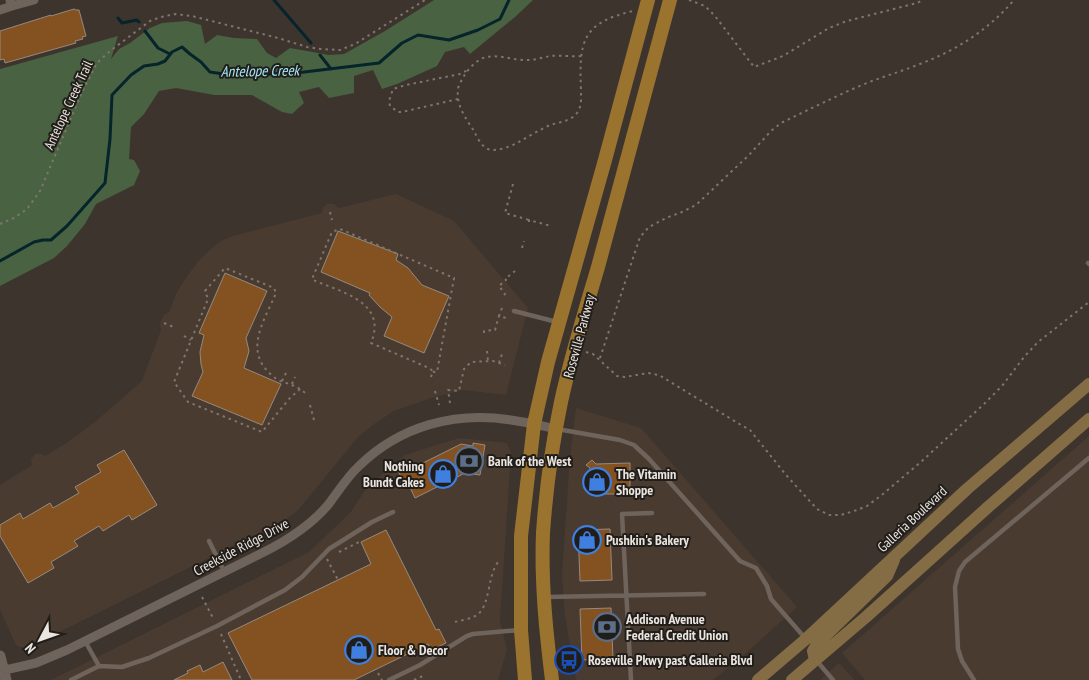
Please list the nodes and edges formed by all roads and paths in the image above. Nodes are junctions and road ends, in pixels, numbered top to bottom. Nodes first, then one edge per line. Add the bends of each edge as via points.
1 (34, 0) edge
2 (424, 0) edge
3 (670, 0) edge
4 (689, 0) edge
5 (923, 0) edge
6 (1014, 0) edge
7 (11, 3) edge
8 (643, 5) edge
9 (0, 10) edge
10 (581, 56) junction
11 (468, 70) junction
12 (458, 99) junction
13 (513, 184) dead end
14 (330, 212) dead end
15 (332, 220) dead end
16 (0, 224) edge
17 (551, 226) dead end
18 (524, 241) dead end
19 (522, 248) dead end
20 (515, 271) dead end
21 (504, 295) dead end
22 (1089, 302) edge
23 (502, 308) dead end
24 (514, 311) dead end
25 (499, 316) junction
26 (508, 317) dead end
27 (164, 323) dead end
28 (559, 323) junction
29 (176, 328) dead end
30 (484, 333) dead end
31 (184, 336) dead end
32 (191, 340) junction
33 (575, 349) junction
34 (487, 351) dead end
35 (502, 354) dead end
36 (600, 359) junction
37 (488, 361) junction
38 (499, 363) junction
39 (505, 365) dead end
40 (433, 371) junction
41 (286, 373) dead end
42 (295, 377) dead end
43 (431, 377) dead end
44 (282, 381) junction
45 (1089, 384) edge
46 (291, 385) junction
47 (300, 388) junction
48 (435, 391) dead end
49 (306, 394) dead end
50 (450, 403) dead end
51 (310, 405) dead end
52 (438, 405) dead end
53 (1089, 419) edge
54 (316, 421) dead end
55 (534, 424) junction
56 (556, 429) junction
57 (1089, 458) edge
58 (394, 512) dead end
59 (652, 513) dead end
60 (209, 541) dead end
61 (361, 541) dead end
62 (335, 554) dead end
63 (896, 555) junction
64 (327, 558) dead end
65 (499, 561) dead end
66 (224, 571) junction
67 (338, 580) dead end
68 (704, 594) dead end
69 (626, 596) junction
70 (202, 597) dead end
71 (544, 597) junction
72 (213, 618) dead end
73 (455, 622) dead end
74 (521, 630) junction
75 (221, 634) dead end
76 (806, 639) junction
77 (85, 641) junction
78 (0, 656) edge
79 (815, 660) junction
80 (99, 666) junction
81 (378, 673) dead end
82 (3, 674) edge
83 (425, 675) dead end
84 (71, 680) edge
85 (241, 680) edge
86 (382, 680) edge
87 (389, 680) edge
88 (414, 680) edge
89 (526, 680) edge
90 (552, 680) edge
91 (631, 680) edge
92 (758, 680) edge
93 (792, 680) edge
94 (833, 680) edge
95 (974, 680) edge

1 - 7 street
2 - 16 path, Antelope Creek Trail via 355,44 340,50 307,47 192,16 175,14 150,21 97,63 40,191 27,209
3 - 33 main road, Roseville Parkway
4 - 5 path via 705,6 715,16 754,67 783,56 829,28
6 - 36 path via 983,31 952,50 862,85 781,123 696,205 649,227 640,237
7 - 9 street
8 - 10 path via 593,28
8 - 28 main road, Roseville Parkway via 631,61
10 - 11 path via 529,60 492,56
10 - 12 path via 582,103 578,112 512,146 489,149 483,146
11 - 12 path via 458,88
11 - 12 path via 393,89 389,101 390,106 402,112
13 - 17 path via 505,213
14 - 15 path
18 - 19 path
20 - 21 path via 499,286
22 - 36 path via 1038,342 984,404 890,489 867,506 841,515 829,515 818,509 750,430 659,374 617,376
23 - 25 path
24 - 28 lane
25 - 26 path
25 - 30 path via 495,330
27 - 29 path
28 - 55 main road, Roseville Parkway
31 - 32 path
32 - 44 path via 208,300 205,291 225,268 274,288 276,293 260,330 257,349 265,368
32 - 47 path via 174,382 188,402 262,432
33 - 36 path
33 - 56 main road, Roseville Parkway
34 - 37 path
35 - 38 path
37 - 38 path
37 - 50 path via 471,362 464,369 459,391 448,390
38 - 39 path
40 - 40 path via 437,372 454,278 340,229 332,232 313,280 364,304 375,325 371,343
40 - 43 path
41 - 44 path
42 - 46 path
44 - 46 path
45 - 63 main road, Galleria Boulevard
46 - 47 path
47 - 49 path
48 - 52 path
51 - 54 path
53 - 79 main road
55 - 56 street, Creekside Ridge Drive
55 - 66 street, Creekside Ridge Drive via 462,418 421,426 402,435 358,466 327,506 303,529 279,545
55 - 74 main road, Roseville Parkway via 521,536
56 - 71 main road, Roseville Parkway via 543,532
56 - 76 lane via 634,445 740,561 756,568 772,599
57 - 95 lane via 965,562 959,571 955,587 958,649
58 - 80 lane via 329,549 285,590 217,626 150,658 122,667
59 - 69 lane via 622,514
60 - 66 lane
61 - 62 path
63 - 76 main road, Galleria Boulevard
63 - 79 main road via 887,576 817,644 813,651
64 - 67 path
65 - 73 path via 482,610
66 - 77 street, Creekside Ridge Drive
68 - 69 lane
69 - 71 lane
69 - 91 lane
70 - 72 path
71 - 90 main road, Roseville Parkway
74 - 87 lane via 472,634
74 - 89 main road, Roseville Parkway
75 - 85 path
76 - 92 main road, Galleria Boulevard
77 - 80 lane
77 - 82 street, Creekside Ridge Drive
78 - 82 street
79 - 93 main road
79 - 94 lane
80 - 84 lane
81 - 86 path
83 - 88 path

